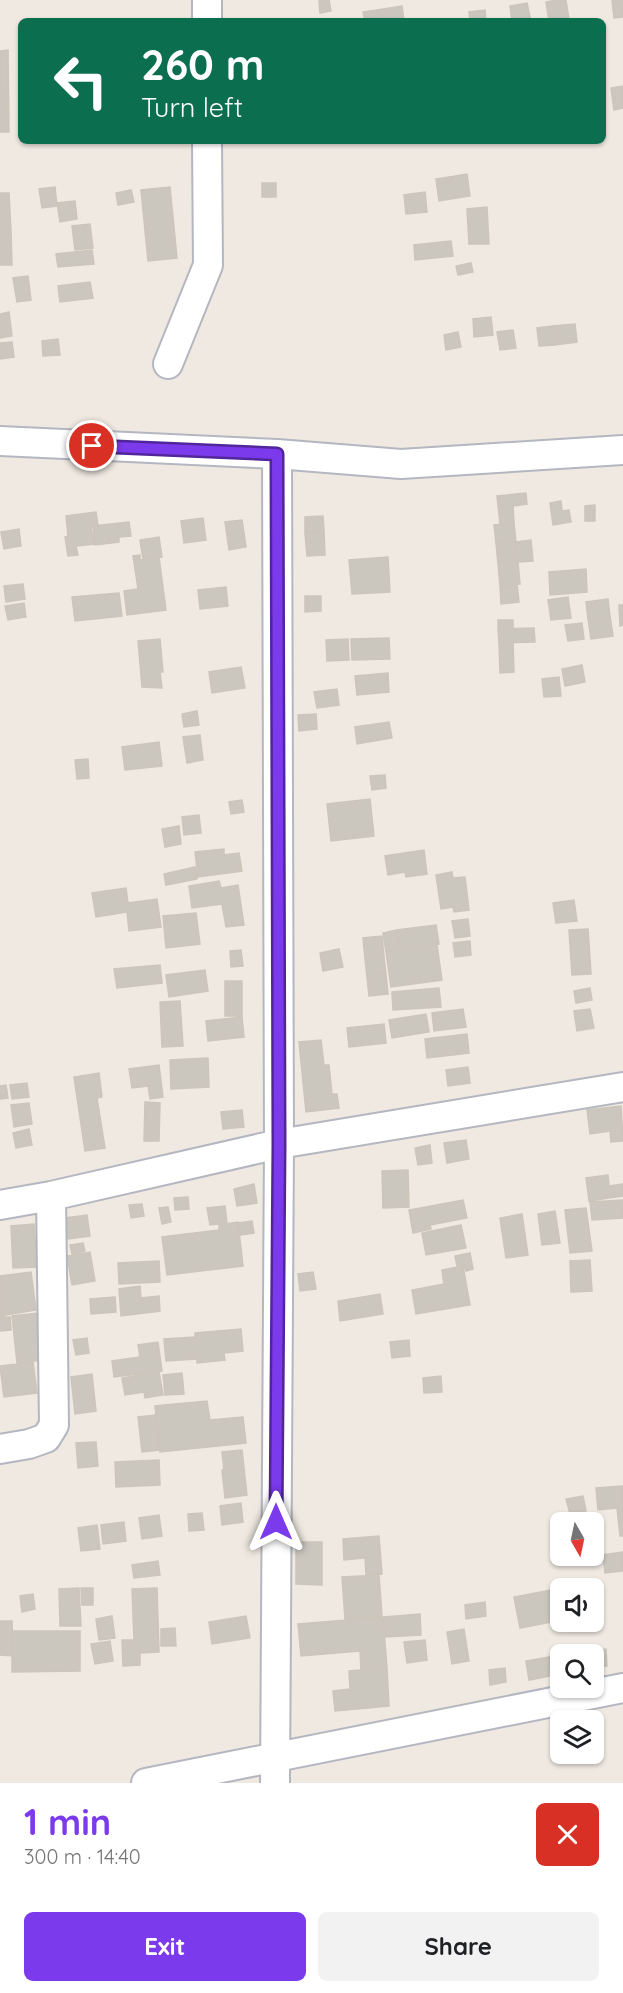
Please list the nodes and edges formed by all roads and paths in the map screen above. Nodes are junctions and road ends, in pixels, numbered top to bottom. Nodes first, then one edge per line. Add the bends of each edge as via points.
1 (207, 0) edge
2 (207, 18) edge
3 (207, 144) edge
4 (168, 364) dead end
5 (0, 441) edge
6 (623, 450) edge
7 (277, 454) junction
8 (623, 1087) edge
9 (279, 1144) junction
10 (51, 1196) junction
11 (0, 1205) edge
12 (0, 1449) edge
13 (623, 1688) edge
14 (275, 1770) edge
15 (146, 1783) edge

1 - 2 street
3 - 4 street via 208,265
5 - 7 street
6 - 7 street via 401,464
7 - 9 street
8 - 9 street
9 - 10 street
9 - 14 street
10 - 11 street
10 - 12 street via 54,1425 46,1437
13 - 14 street
14 - 15 street

